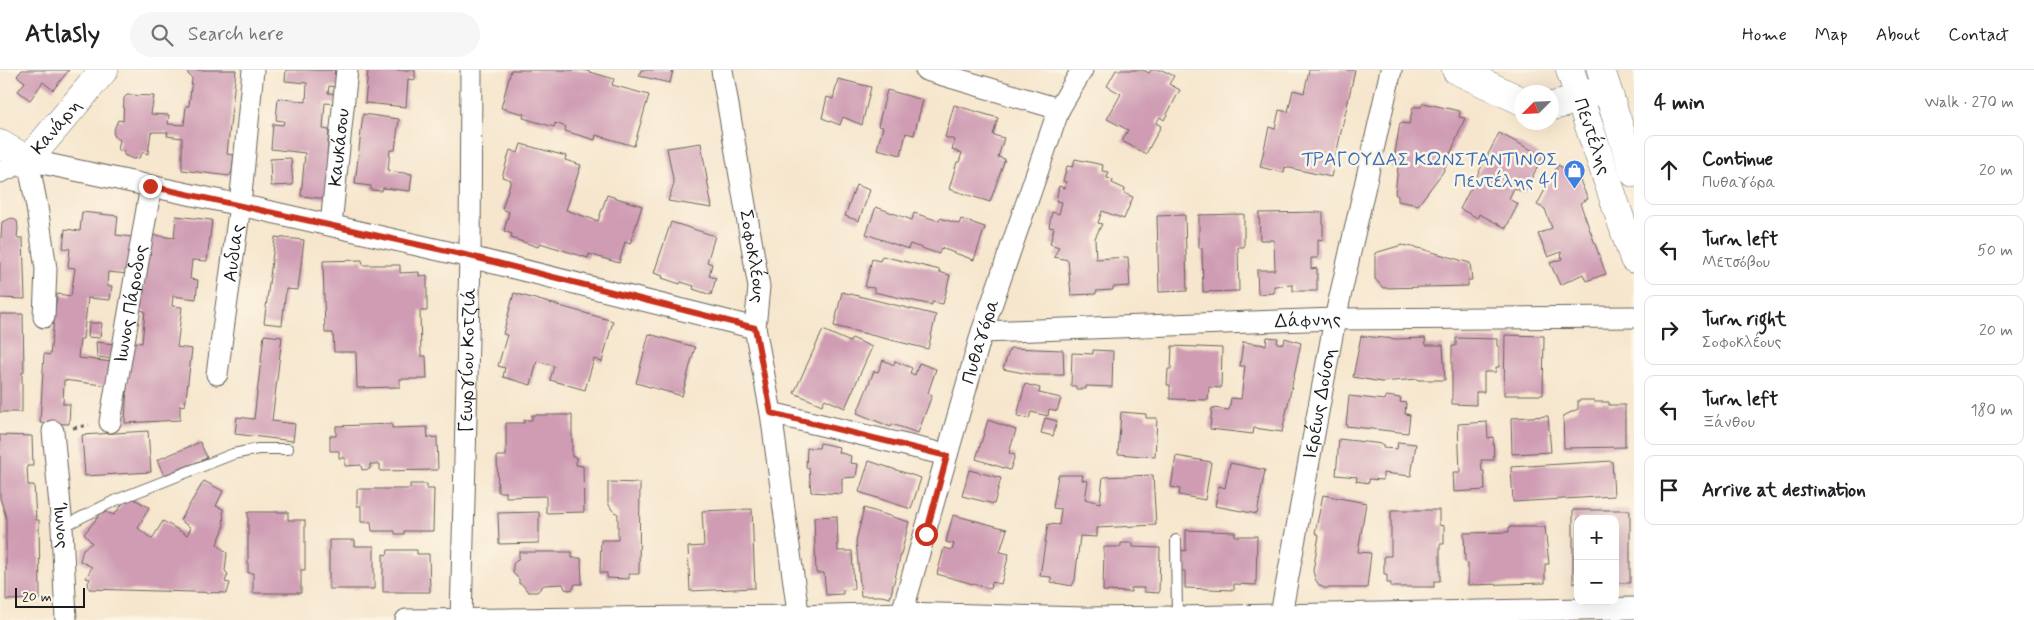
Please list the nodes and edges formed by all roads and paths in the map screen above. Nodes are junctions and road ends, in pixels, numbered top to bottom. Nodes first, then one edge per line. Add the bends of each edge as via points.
1 (104, 70) edge
2 (253, 70) edge
3 (347, 70) edge
4 (471, 70) edge
5 (722, 70) edge
6 (926, 70) edge
7 (1082, 70) edge
8 (1391, 70) edge
9 (1456, 70) edge
10 (1570, 70) edge
11 (1604, 78) edge
12 (1514, 98) edge
13 (1580, 98) junction
14 (1559, 104) edge
15 (1059, 109) junction
16 (0, 144) edge
17 (28, 160) junction
18 (0, 172) edge
19 (1634, 173) edge
20 (150, 186) junction
21 (240, 205) junction
22 (331, 225) junction
23 (470, 256) junction
24 (1634, 259) edge
25 (44, 317) dead end
26 (1634, 317) edge
27 (1335, 319) junction
28 (755, 328) junction
29 (982, 332) junction
30 (217, 374) dead end
31 (771, 413) junction
32 (110, 422) joint
33 (53, 431) joint
34 (288, 449) dead end
35 (947, 456) junction
36 (62, 527) junction
37 (1176, 540) dead end
38 (1634, 608) edge
39 (901, 616) edge
40 (1177, 617) junction
41 (799, 618) edge
42 (1280, 618) edge
43 (460, 619) edge
44 (1084, 619) edge
45 (66, 620) edge
46 (406, 620) edge

1 - 17 main road, Κανάρη
2 - 21 street, Αυδιας
3 - 22 street, Καυκάσου
4 - 23 street, Γεωργίου Κοτζιά
5 - 28 street, Σοφοκλέους via 759,287
6 - 15 street
7 - 15 street, Πυθαγόρα
8 - 27 street, Ιερέως Δούση
9 - 12 main road
10 - 13 main road, Πεντέλης
11 - 13 main road
11 - 19 main road, Πεντέλης
13 - 14 main road
13 - 24 main road, Πεντέλης
15 - 29 street, Πυθαγόρα
16 - 17 main road
17 - 18 street, Κανάρη
17 - 20 street
17 - 25 street via 46,269
20 - 21 street
20 - 32 street, Ιωνος Πάροδος
21 - 22 street
21 - 30 street, Αυδιας
22 - 23 street
23 - 28 street
23 - 43 street, Γεωργίου Κοτζιά
26 - 27 street, Δάφνης
27 - 29 street, Δάφνης
27 - 42 street, Ιερέως Δούση
28 - 31 street, Σοφοκλέους
29 - 35 street, Πυθαγόρα
31 - 35 street
31 - 41 street, Σοφοκλέους
32 - 33 path
33 - 36 street, Ίωνος
34 - 36 lane via 258,449 233,454 114,501
35 - 39 street, Πυθαγόρα
36 - 45 street, Ίωνος
37 - 40 lane
38 - 42 street
39 - 41 street
39 - 44 street
40 - 42 street
40 - 44 street
41 - 43 street
43 - 46 street

